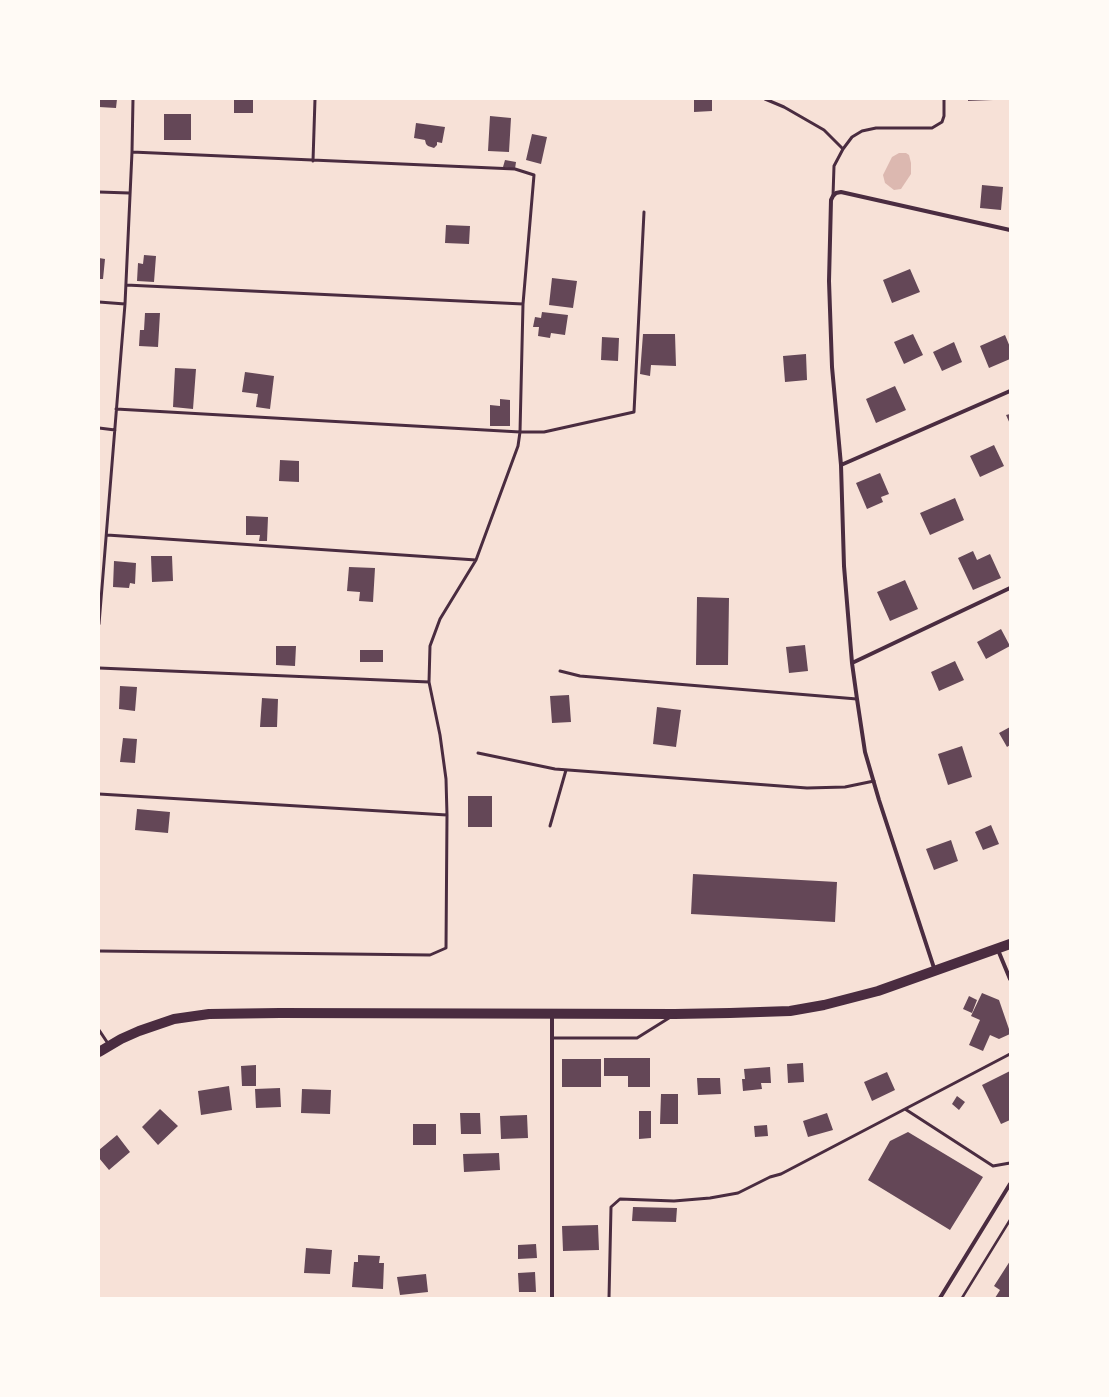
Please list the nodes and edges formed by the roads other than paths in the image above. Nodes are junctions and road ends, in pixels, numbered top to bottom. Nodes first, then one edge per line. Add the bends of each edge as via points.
1 (133, 99) edge
2 (315, 99) edge
3 (765, 99) edge
4 (944, 99) edge
5 (843, 149) junction
6 (132, 152) junction
7 (313, 160) junction
8 (99, 192) edge
9 (129, 193) junction
10 (833, 196) junction
11 (644, 212) dead end
12 (1010, 230) edge
13 (126, 285) junction
14 (99, 302) edge
15 (125, 304) junction
16 (523, 304) junction
17 (1010, 391) edge
18 (116, 408) junction
19 (99, 428) edge
20 (114, 430) junction
21 (520, 432) junction
22 (841, 465) junction
23 (107, 536) junction
24 (476, 560) junction
25 (1010, 588) edge
26 (99, 624) edge
27 (852, 663) junction
28 (99, 668) edge
29 (560, 671) dead end
30 (429, 682) junction
31 (857, 699) junction
32 (478, 753) dead end
33 (566, 770) junction
34 (874, 781) junction
35 (99, 794) edge
36 (447, 815) junction
37 (550, 826) dead end
38 (1010, 944) edge
39 (998, 949) junction
40 (99, 951) edge
41 (935, 972) junction
42 (1010, 979) edge
43 (552, 1014) junction
44 (675, 1014) junction
45 (99, 1030) edge
46 (552, 1038) junction
47 (109, 1046) junction
48 (99, 1052) edge
49 (1010, 1054) edge
50 (905, 1109) junction
51 (1010, 1163) edge
52 (1010, 1184) edge
53 (552, 1298) edge
54 (609, 1298) edge
55 (940, 1298) edge

1 - 6 lane
2 - 7 lane
3 - 5 lane via 824,130
4 - 5 lane via 942,122 932,128 876,128 862,131 852,137
5 - 10 lane via 834,166
6 - 7 lane
6 - 9 lane
7 - 16 lane via 515,169 534,176
8 - 9 lane
9 - 13 lane
10 - 12 street via 841,192
10 - 22 street via 829,281 832,367
11 - 21 lane via 634,412 544,432
13 - 15 lane
13 - 16 lane
14 - 15 lane
15 - 18 lane
16 - 21 lane
17 - 22 street
18 - 20 lane
18 - 21 lane
19 - 20 lane
20 - 23 lane
21 - 24 lane via 518,446
22 - 27 street via 844,566
23 - 24 lane
23 - 26 lane
24 - 30 lane via 440,619 430,646
25 - 27 street
27 - 31 street
28 - 30 lane
29 - 31 lane via 580,676
30 - 36 lane via 441,742
31 - 34 street via 865,752
32 - 33 lane
33 - 34 lane via 807,788 845,787
33 - 37 lane
34 - 41 street
35 - 36 lane
36 - 40 lane via 446,948 430,955
38 - 39 main road
39 - 41 main road
39 - 42 street
41 - 44 main road via 878,991 810,1008
43 - 44 main road
43 - 46 street
43 - 47 main road via 209,1014 174,1019
44 - 46 lane via 637,1038
45 - 47 lane
46 - 53 street
47 - 48 main road
49 - 50 lane
50 - 51 lane via 993,1166
50 - 54 lane via 781,1174 738,1193 674,1201 620,1199 611,1207
52 - 55 street

